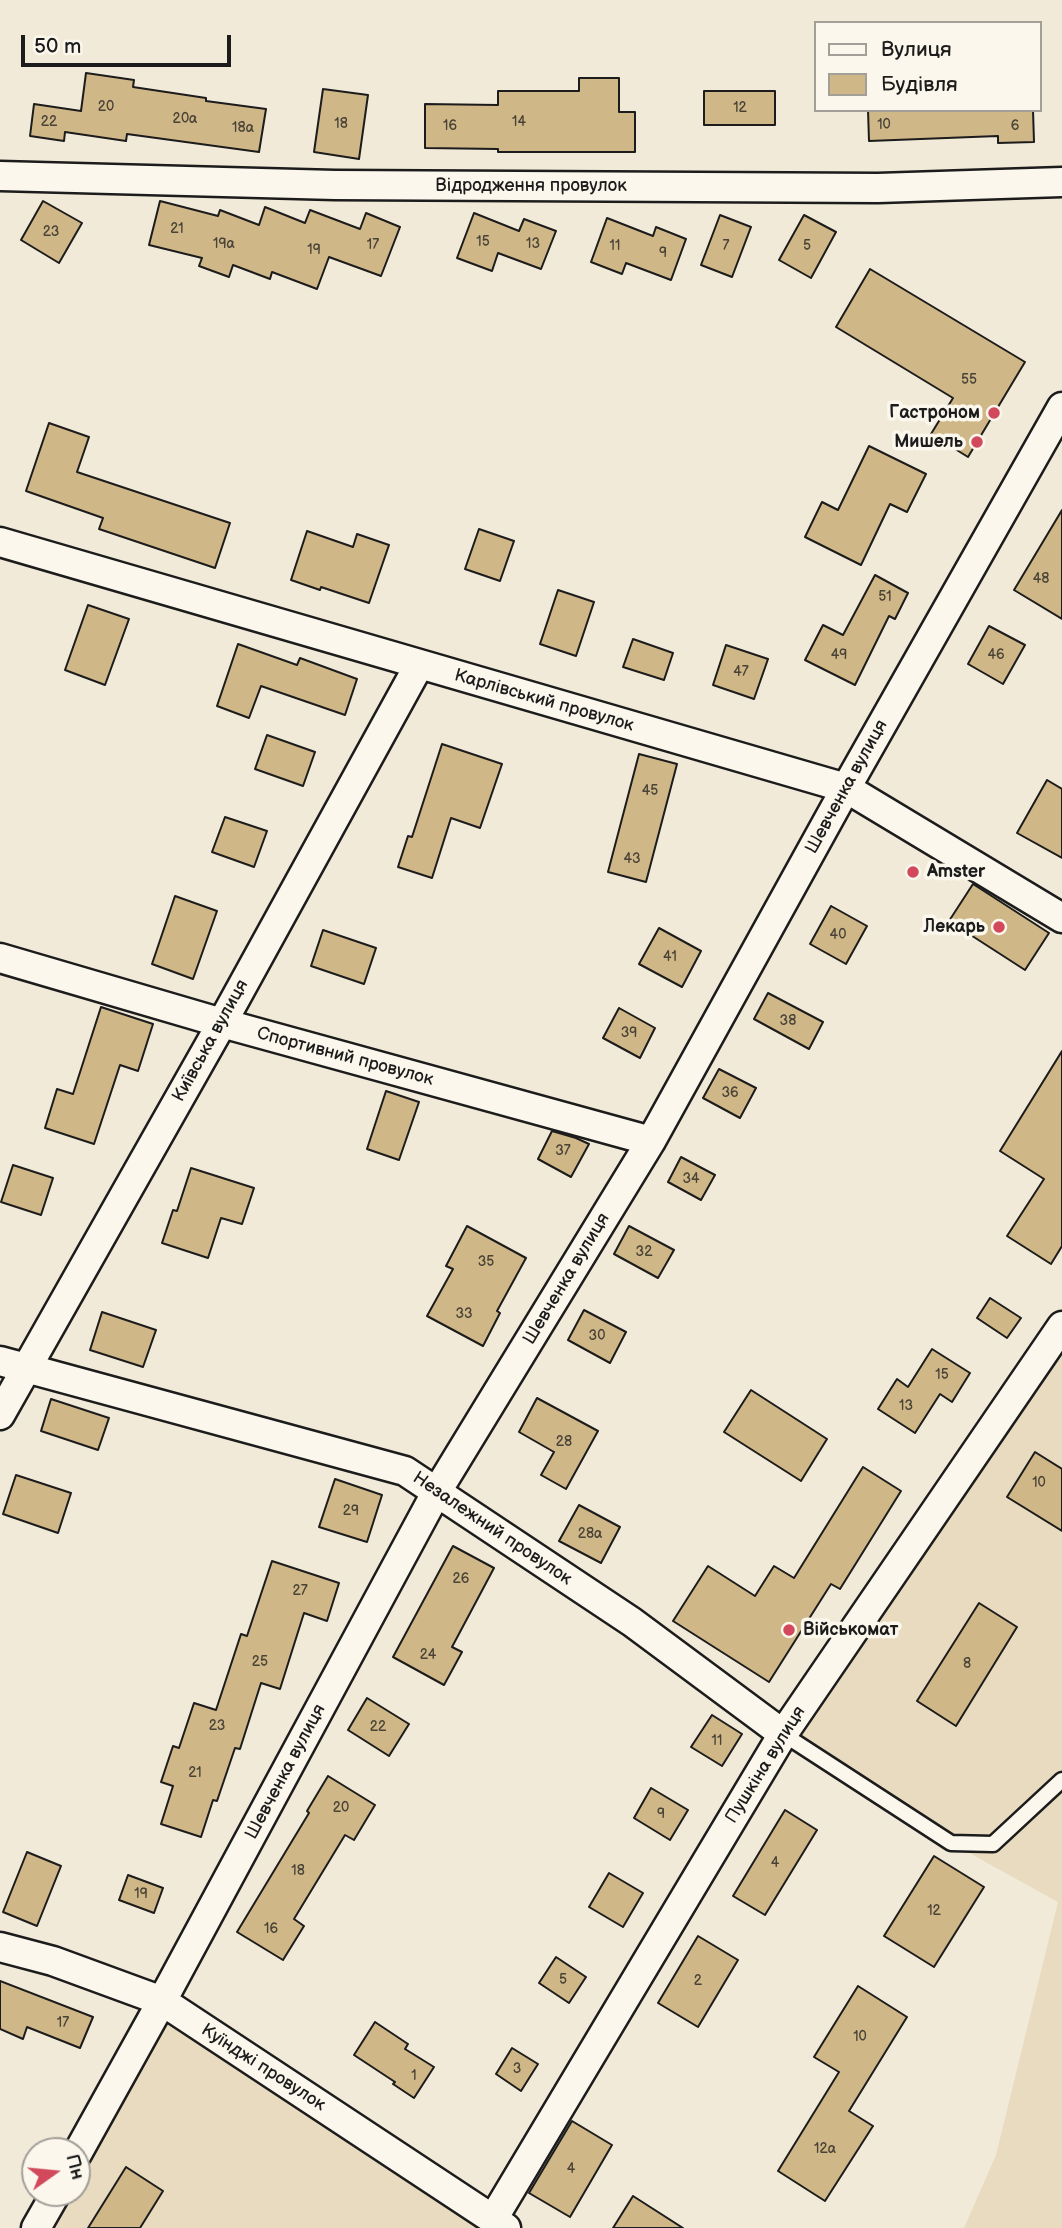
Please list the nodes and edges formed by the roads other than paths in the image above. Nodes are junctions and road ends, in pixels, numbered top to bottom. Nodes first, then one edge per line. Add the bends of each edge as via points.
1 (0, 176) edge
2 (1062, 182) edge
3 (1062, 407) edge
4 (0, 542) edge
5 (419, 665) junction
6 (846, 788) junction
7 (1062, 918) edge
8 (0, 958) edge
9 (222, 1023) junction
10 (651, 1141) junction
11 (1062, 1326) edge
12 (12, 1365) edge
13 (0, 1415) edge
14 (436, 1493) junction
15 (783, 1734) junction
16 (1062, 1780) edge
17 (0, 1947) edge
18 (162, 2001) junction
19 (86, 2137) edge
20 (48, 2207) edge
21 (499, 2224) edge
22 (36, 2228) edge

1 - 2 street, Відродження провулок via 335,185 836,188
3 - 6 street, Шевченка вулиця
4 - 5 street, Карлівський провулок
5 - 6 street, Карлівський провулок
5 - 9 street, Київська вулиця
6 - 7 street, Карлівський провулок
6 - 10 street, Шевченка вулиця
8 - 9 street, Спортивний провулок
9 - 10 street, Спортивний провулок
9 - 12 street, Київська вулиця
10 - 14 street, Шевченка вулиця
11 - 15 street, Пушкіна вулиця
12 - 13 street, Київська вулиця
12 - 14 street, Незалежний провулок via 405,1471
14 - 15 street, Незалежний провулок via 632,1622
14 - 18 street, Шевченка вулиця
15 - 16 lane via 951,1843 993,1844
15 - 21 street, Пушкіна вулиця
17 - 18 street, Куїнджі провулок
18 - 19 street, Шевченка вулиця
18 - 21 street, Куїнджі провулок
20 - 22 street

